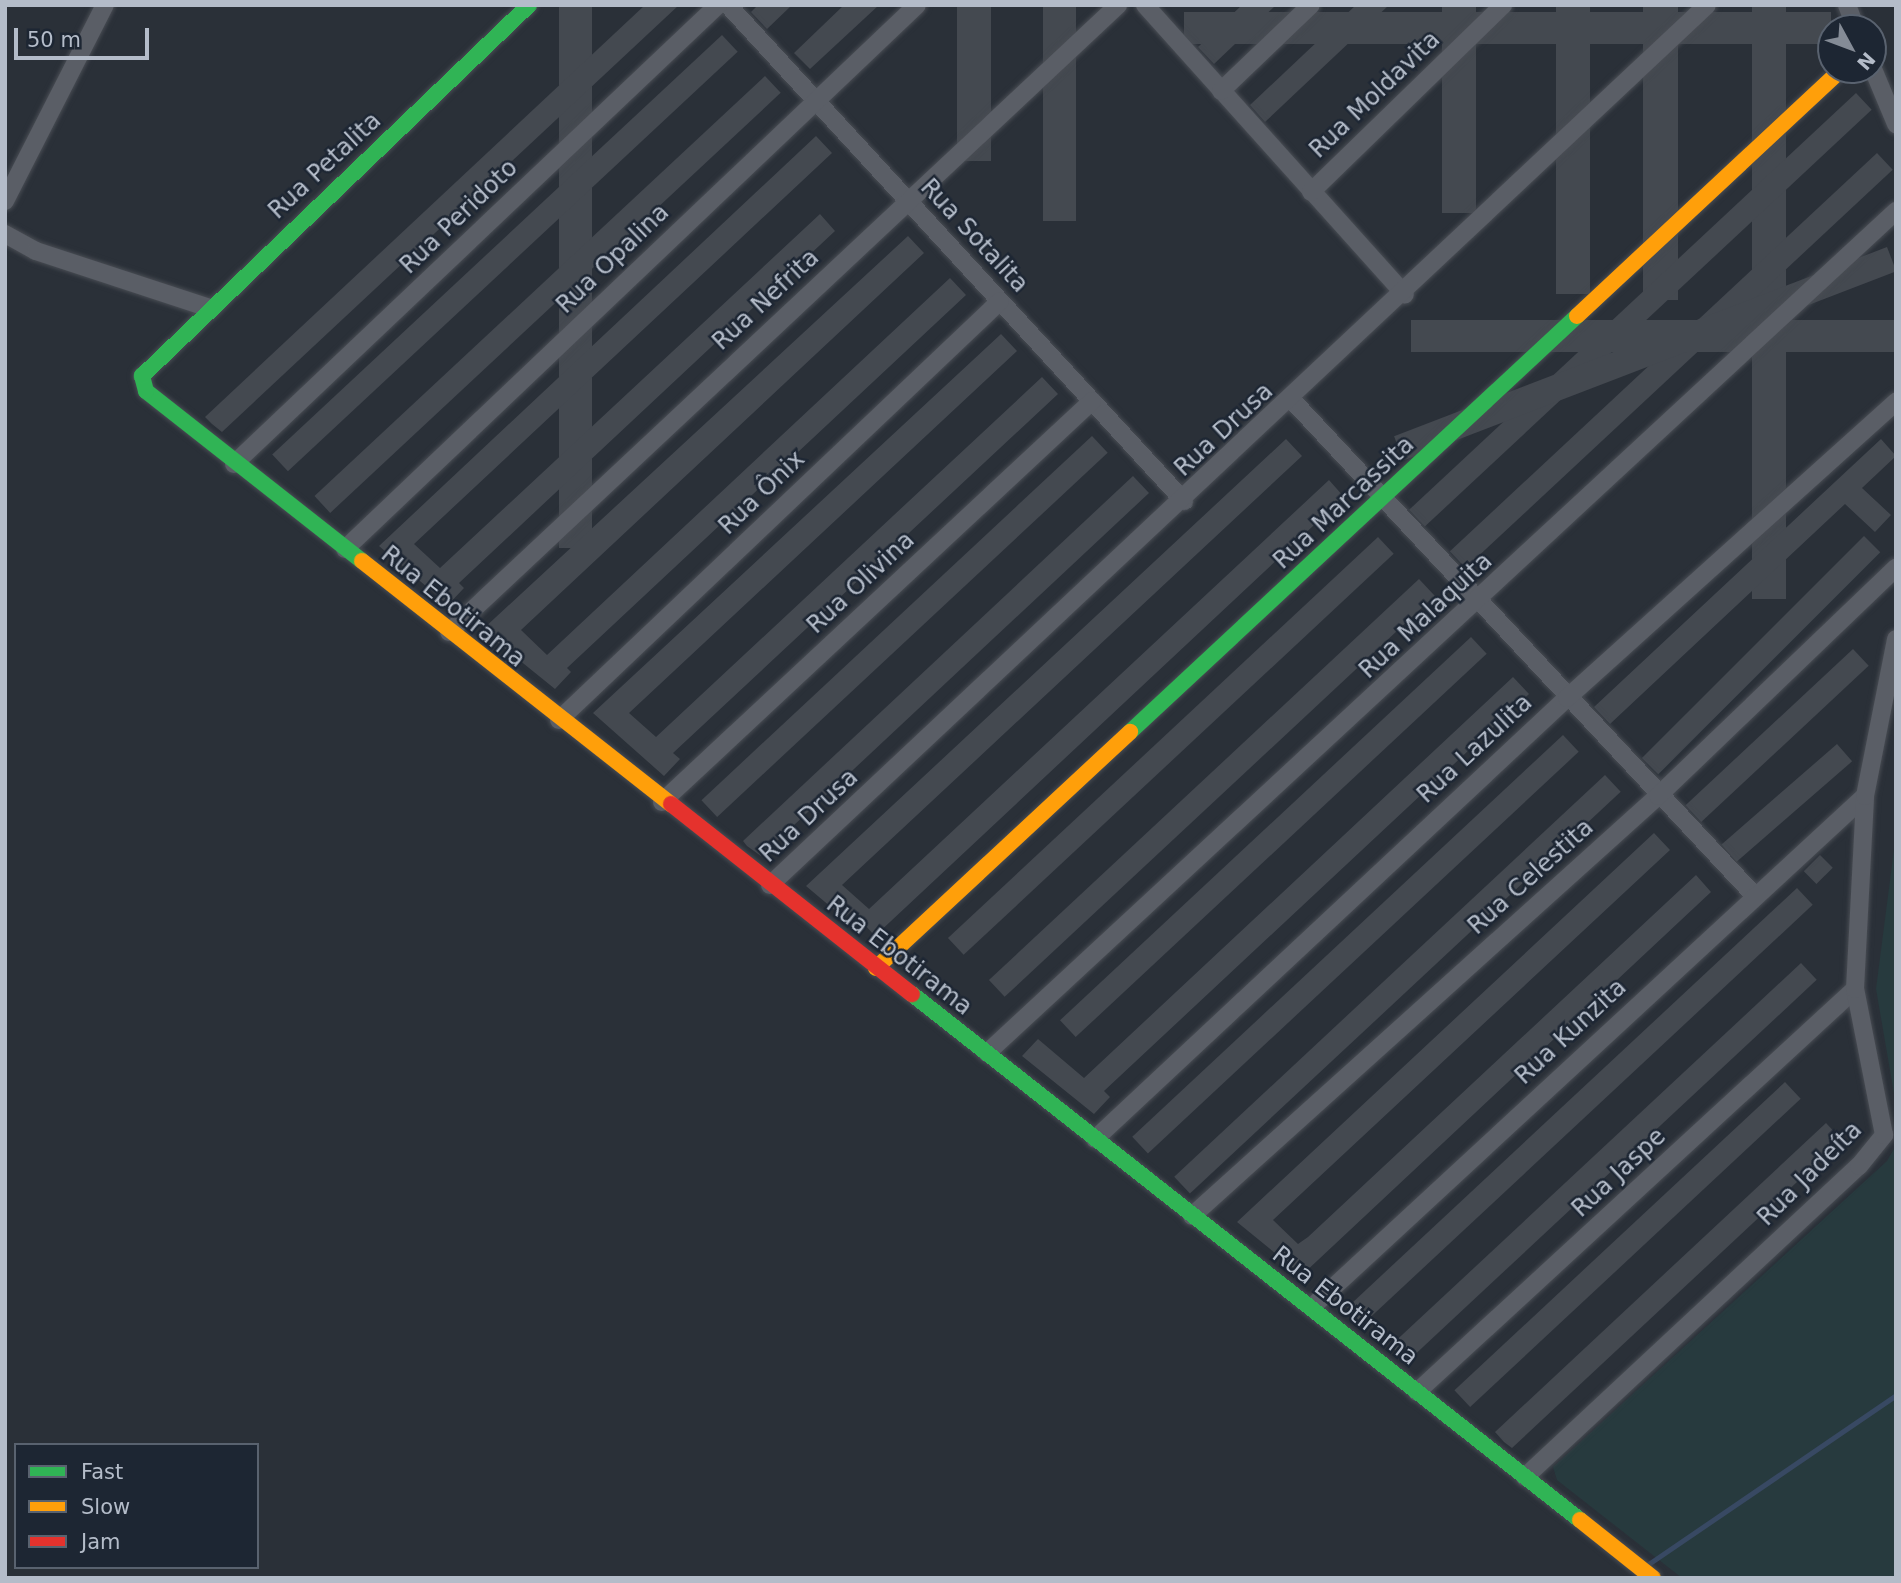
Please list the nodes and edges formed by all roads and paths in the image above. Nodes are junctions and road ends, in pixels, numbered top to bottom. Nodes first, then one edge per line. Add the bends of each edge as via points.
1 (105, 5) edge
2 (529, 5) edge
3 (718, 5) edge
4 (728, 5) edge
5 (917, 5) edge
6 (1118, 5) edge
7 (1144, 5) edge
8 (1311, 5) edge
9 (1503, 5) edge
10 (1707, 5) edge
11 (1826, 84) edge
12 (1879, 84) edge
13 (1221, 91) junction
14 (815, 100) junction
15 (1896, 124) edge
16 (1311, 192) junction
17 (907, 200) junction
18 (5, 201) edge
19 (1896, 211) edge
20 (5, 234) edge
21 (1405, 295) junction
22 (1000, 301) junction
23 (209, 307) junction
24 (153, 361) joint
25 (1292, 400) junction
26 (1092, 401) junction
27 (1896, 402) edge
28 (234, 464) junction
29 (1382, 498) junction
30 (1184, 500) junction
31 (345, 549) junction
32 (1896, 568) edge
33 (1478, 601) junction
34 (449, 632) junction
35 (1896, 639) edge
36 (1567, 698) junction
37 (559, 720) junction
38 (1658, 796) junction
39 (1865, 796) junction
40 (663, 802) junction
41 (771, 885) junction
42 (1754, 895) junction
43 (876, 968) junction
44 (1855, 989) junction
45 (987, 1053) junction
46 (1095, 1139) junction
47 (1192, 1216) junction
48 (1312, 1307) junction
49 (1417, 1392) junction
50 (1525, 1478) junction
51 (1653, 1578) edge

1 - 18 street
2 - 23 street, Rua Petalita
3 - 28 street, Rua Peridoto
4 - 14 street, Rua Sotalita
5 - 14 street, Rua Opalina
6 - 17 street, Rua Nefrita
7 - 13 street
8 - 13 street
9 - 16 street, Rua Moldavita
10 - 21 street, Rua Drusa
11 - 29 street, Rua Marcassita
12 - 15 street
13 - 16 street
14 - 17 street, Rua Sotalita
14 - 31 street, Rua Opalina
16 - 21 street
17 - 22 street, Rua Sotalita
17 - 34 street, Rua Nefrita
19 - 33 street, Rua Malaquita
20 - 23 street via 36,251
21 - 25 street, Rua Drusa
22 - 26 street, Rua Sotalita
22 - 37 street, Rua Ônix
23 - 24 street, Rua Petalita
24 - 28 street, Rua Ebotirama via 142,376 146,391
25 - 29 street
25 - 30 street, Rua Drusa
26 - 30 street, Rua Sotalita
26 - 40 street, Rua Olivina
27 - 36 street, Rua Lazulita
28 - 31 street, Rua Ebotirama
29 - 33 street
29 - 43 street, Rua Marcassita
30 - 41 street, Rua Drusa
31 - 34 street, Rua Ebotirama
32 - 38 street, Rua Celestita
33 - 36 street
33 - 45 street, Rua Malaquita
34 - 37 street, Rua Ebotirama
35 - 39 street, Rua Jadeíta
36 - 38 street
36 - 46 street, Rua Lazulita
37 - 40 street, Rua Ebotirama
38 - 42 street
38 - 47 street, Rua Celestita
39 - 42 street, Rua Kunzita
39 - 44 street, Rua Jadeíta
40 - 41 street, Rua Ebotirama
41 - 43 street, Rua Ebotirama
42 - 48 street, Rua Kunzita
43 - 45 street, Rua Ebotirama
44 - 49 street, Rua Jaspe
44 - 50 street, Rua Jadeíta via 1884,1113 1881,1142
45 - 46 street, Rua Ebotirama
46 - 47 street, Rua Ebotirama
47 - 48 street, Rua Ebotirama
48 - 49 street, Rua Ebotirama
49 - 50 street, Rua Ebotirama
50 - 51 street, Rua Ebotirama

